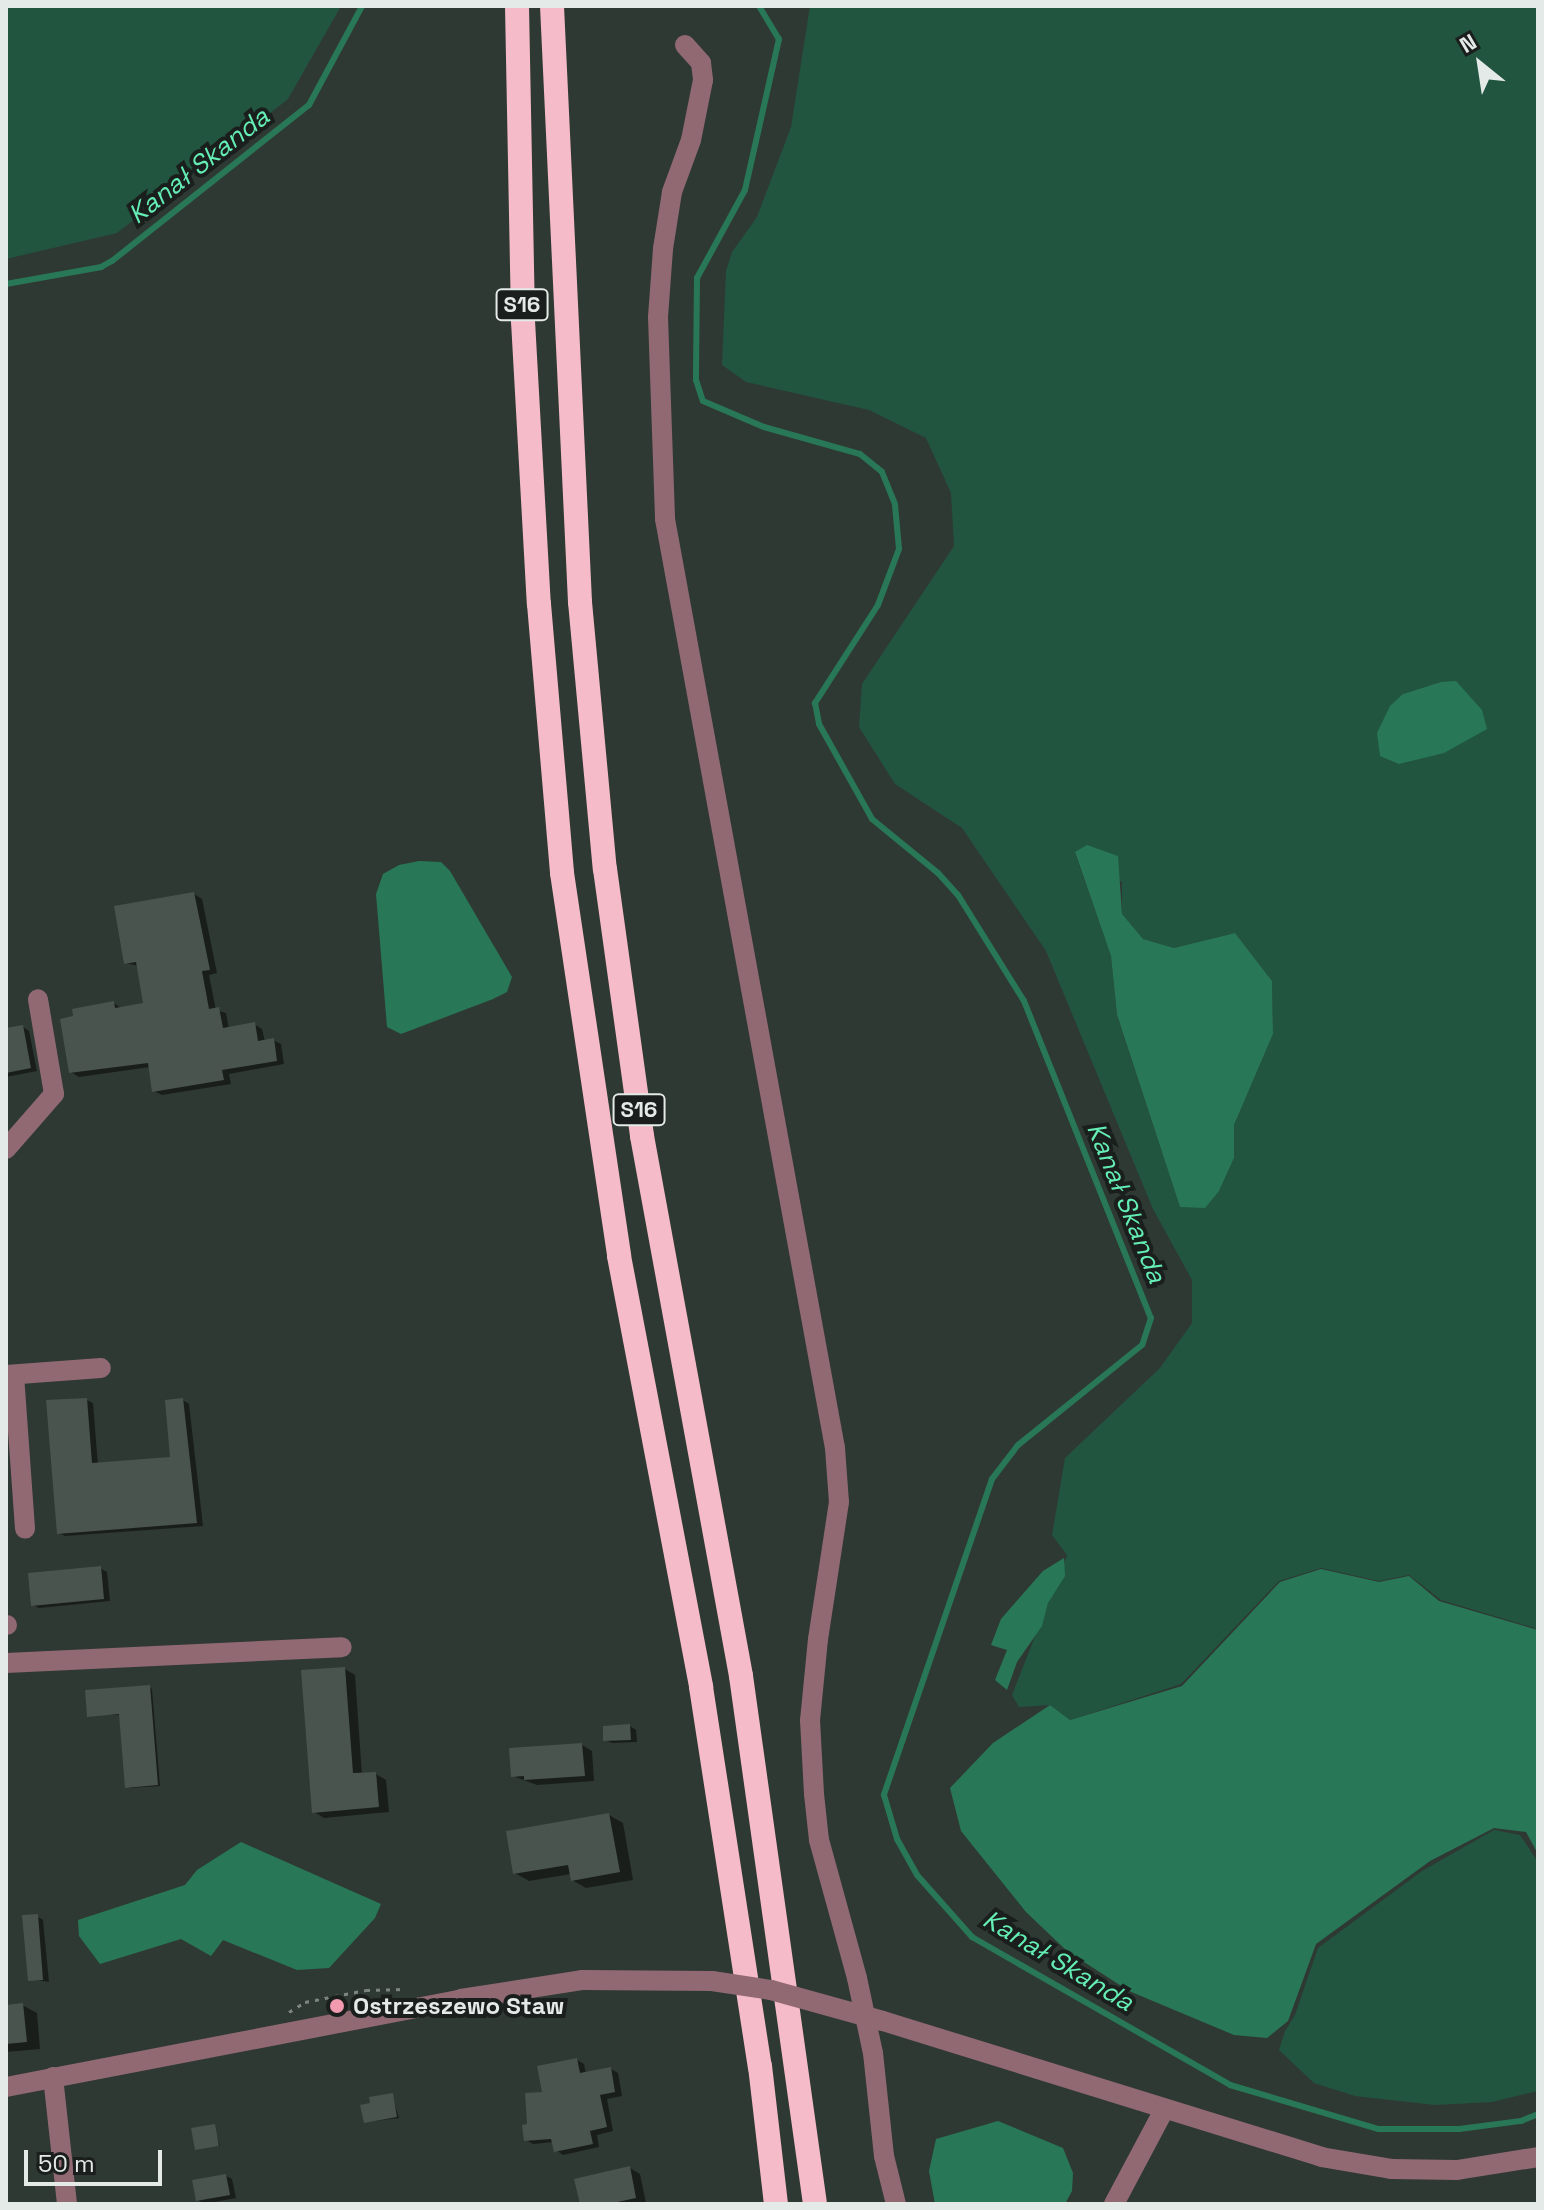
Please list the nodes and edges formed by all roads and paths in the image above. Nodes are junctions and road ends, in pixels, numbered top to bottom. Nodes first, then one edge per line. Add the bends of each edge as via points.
1 (517, 6) edge
2 (552, 6) edge
3 (685, 45) dead end
4 (38, 999) dead end
5 (6, 1149) edge
6 (101, 1368) dead end
7 (10, 1375) edge
8 (25, 1529) dead end
9 (342, 1647) dead end
10 (6, 1663) edge
11 (53, 2077) junction
12 (6, 2087) edge
13 (1164, 2110) junction
14 (1538, 2157) edge
15 (67, 2204) edge
16 (776, 2204) edge
17 (815, 2204) edge
18 (896, 2204) edge
19 (1114, 2204) edge

1 - 16 highway, S16 via 524,337 562,873 619,1256 703,1703 758,2052
2 - 17 highway, S16 via 580,602 605,869 642,1136 741,1676
3 - 18 street via 701,63 703,80 691,140 672,192 663,249 658,317 665,519 835,1448 839,1502 810,1720 814,1794 819,1840 870,2038 884,2156
4 - 5 street via 54,1094
6 - 7 street
7 - 8 street
9 - 10 street
11 - 12 street
11 - 13 street, bridge via 582,1980 712,1981 771,1990 883,2021
11 - 15 street
13 - 14 street via 1321,2157 1391,2169 1457,2170
13 - 19 street

